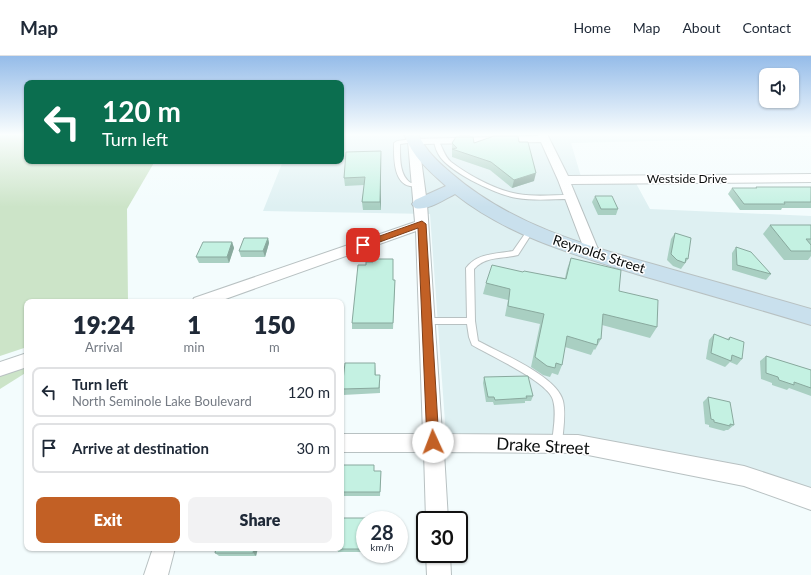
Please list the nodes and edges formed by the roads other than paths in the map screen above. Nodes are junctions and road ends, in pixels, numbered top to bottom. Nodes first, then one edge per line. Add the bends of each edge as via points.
1 (397, 158) edge
2 (415, 158) edge
3 (426, 158) edge
4 (444, 158) edge
5 (553, 158) edge
6 (811, 178) edge
7 (564, 180) junction
8 (419, 184) junction
9 (456, 187) junction
10 (570, 197) junction
11 (421, 204) junction
12 (422, 224) junction
13 (531, 230) junction
14 (594, 254) junction
15 (245, 287) junction
16 (209, 299) edge
17 (241, 299) edge
18 (810, 316) edge
19 (428, 321) junction
20 (471, 321) junction
21 (24, 361) edge
22 (3, 371) edge
23 (433, 442) junction
24 (344, 443) edge
25 (557, 444) junction
26 (811, 499) edge
27 (437, 511) edge
28 (163, 551) edge
29 (438, 563) edge
30 (156, 575) edge
31 (439, 575) edge

1 - 8 lane via 405,181 409,184
2 - 8 street
3 - 9 main road, Reynolds Street
4 - 10 lane via 501,192 513,196
5 - 7 street
6 - 7 street, Westside Drive
7 - 10 street
8 - 11 street
9 - 11 main road
9 - 13 main road, Reynolds Street via 497,213
10 - 14 street
11 - 12 street
12 - 15 street
12 - 19 street
13 - 14 main road, Reynolds Street
13 - 20 lane via 515,253 487,258 474,263 470,268
14 - 18 main road, Reynolds Street
15 - 16 street
15 - 17 street
19 - 20 lane
19 - 23 street
20 - 25 lane via 475,343 552,388 558,399
21 - 22 street
23 - 24 street, Drake Street
23 - 25 street, Drake Street
23 - 27 street
25 - 26 street, Drake Street via 578,444 744,476
28 - 30 street
29 - 31 street

